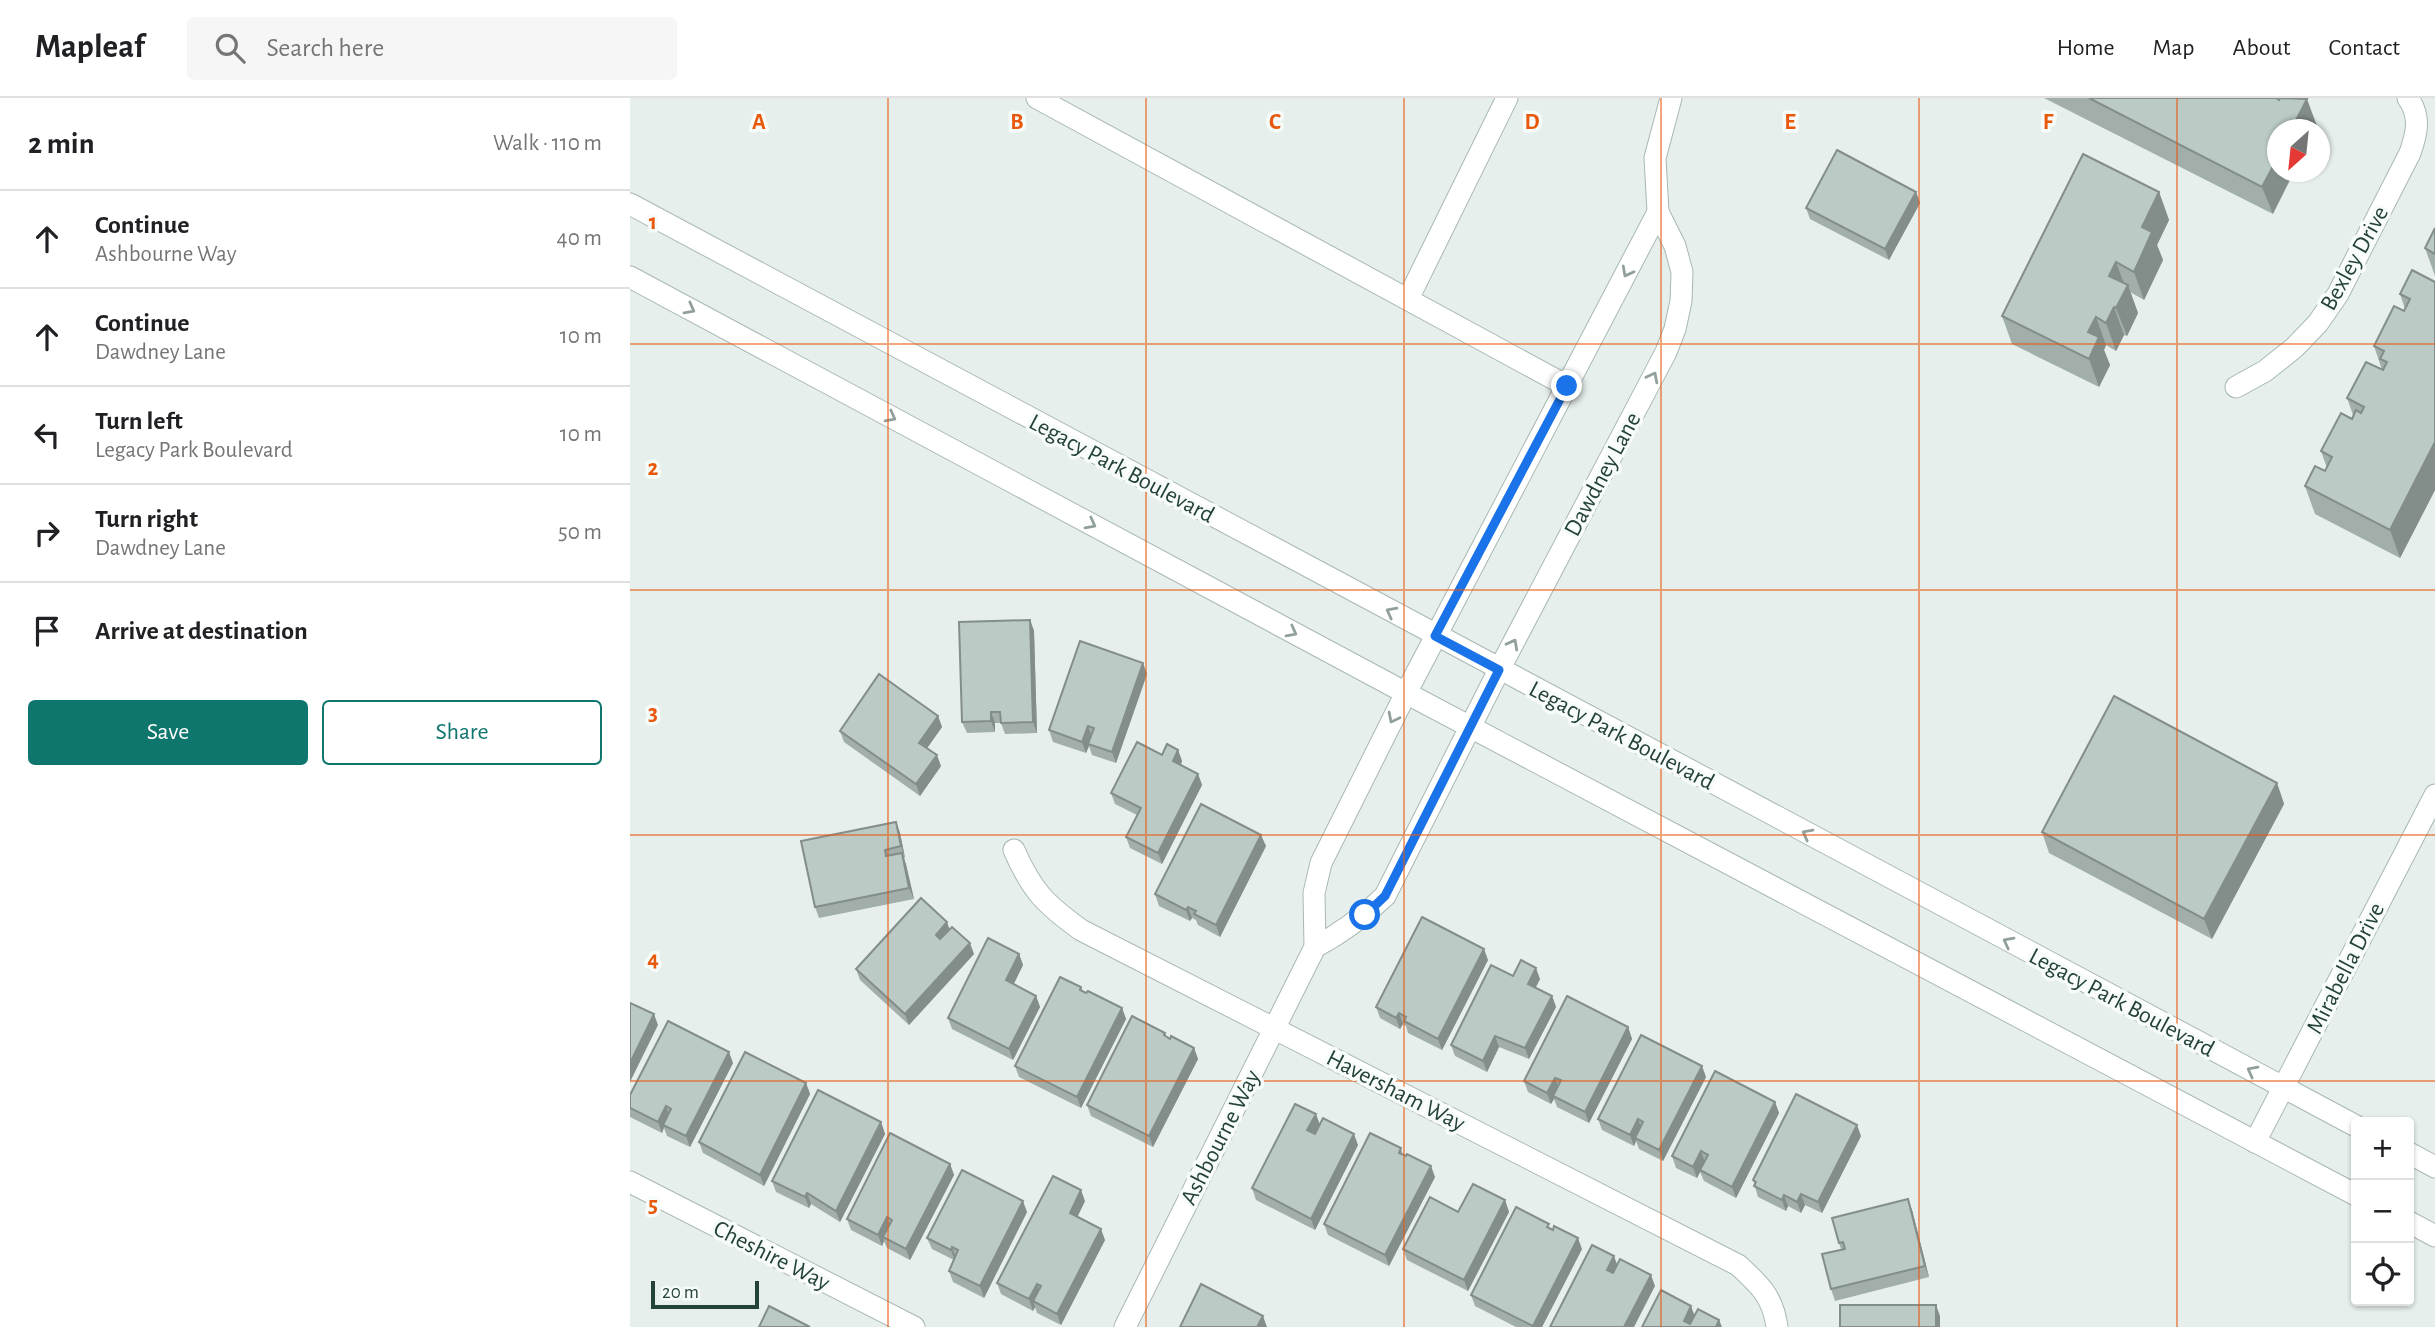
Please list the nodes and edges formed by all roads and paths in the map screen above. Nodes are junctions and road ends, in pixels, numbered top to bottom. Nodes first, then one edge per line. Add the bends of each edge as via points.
1 (1037, 98) edge
2 (1507, 98) edge
3 (1671, 98) edge
4 (2408, 98) edge
5 (630, 204) edge
6 (1658, 212) junction
7 (630, 277) edge
8 (1408, 299) junction
9 (1567, 386) junction
10 (2236, 387) dead end
11 (1435, 636) junction
12 (1499, 670) junction
13 (1406, 693) junction
14 (1471, 726) junction
15 (2435, 795) edge
16 (1014, 850) dead end
17 (1315, 947) junction
18 (1274, 1028) junction
19 (2283, 1087) junction
20 (2351, 1122) edge
21 (2255, 1142) junction
22 (2414, 1156) edge
23 (2435, 1167) edge
24 (630, 1182) edge
25 (2351, 1192) edge
26 (2414, 1225) edge
27 (2435, 1236) edge
28 (914, 1327) edge
29 (1125, 1327) edge
30 (1777, 1327) edge

1 - 8 street
2 - 8 street
3 - 6 street, Dawdney Lane via 1655,158
4 - 10 street, Bexley Drive via 2416,110 2418,132 2338,293 2294,348
11 -> 5 street, Legacy Park Boulevard
6 -> 9 street
12 -> 6 street, Dawdney Lane via 1675,329 1682,272
7 -> 13 street
8 - 9 street
9 - 11 street
11 - 12 street, Legacy Park Boulevard
11 - 13 street, Ashbourne Way
12 - 14 street, Dawdney Lane
19 -> 12 street, Legacy Park Boulevard
13 - 14 street
13 -> 17 street, Ashbourne Way via 1321,863 1314,893
14 - 17 street via 1385,896 1349,928
14 - 21 street
15 - 19 street, Mirabella Drive
16 - 18 street, Haversham Way via 1036,892 1054,911 1082,930
17 - 18 street, Ashbourne Way
18 - 29 street, Ashbourne Way
18 - 30 street, Haversham Way via 1738,1265 1761,1286 1774,1308
19 - 20 street, Legacy Park Boulevard
19 - 21 street, Mirabella Drive
21 - 25 street
22 - 23 street
24 - 28 street, Cheshire Way
26 - 27 street

